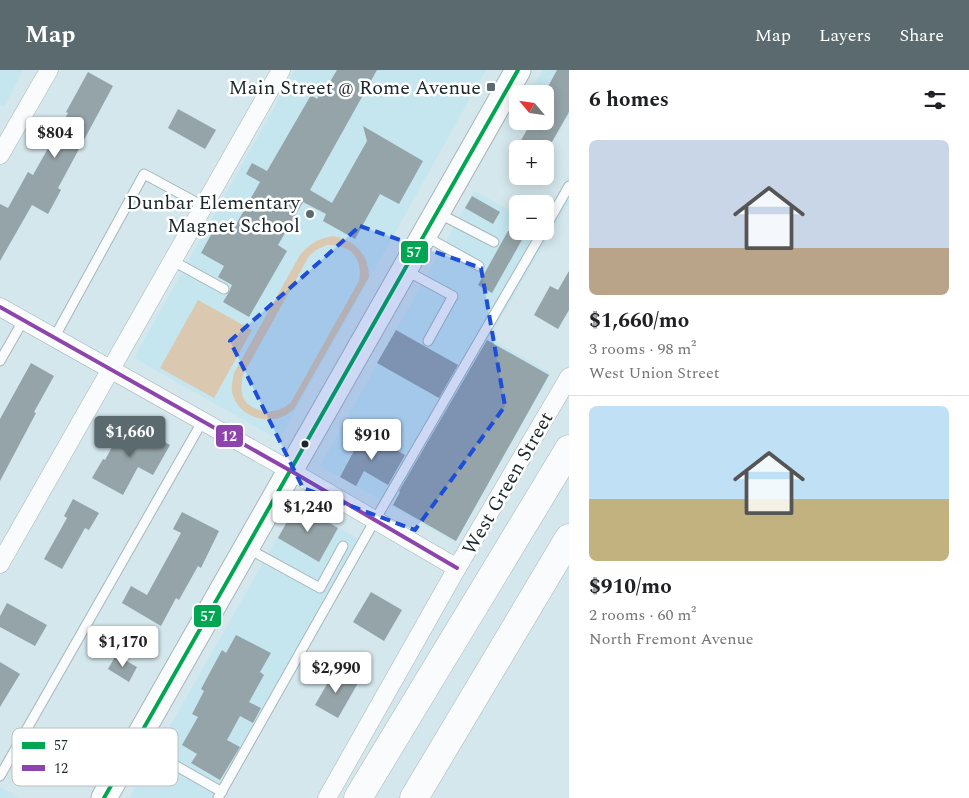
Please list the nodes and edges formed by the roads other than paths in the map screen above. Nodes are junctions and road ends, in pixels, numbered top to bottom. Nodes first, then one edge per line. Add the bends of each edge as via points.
1 (48, 70) edge
2 (281, 70) edge
3 (518, 70) edge
4 (0, 155) edge
5 (569, 186) edge
6 (203, 206) junction
7 (438, 212) junction
8 (554, 212) edge
9 (424, 236) junction
10 (538, 240) edge
11 (494, 242) dead end
12 (172, 260) junction
13 (479, 266) dead end
14 (405, 270) junction
15 (224, 289) dead end
16 (0, 307) edge
17 (23, 321) junction
18 (54, 338) junction
19 (428, 341) dead end
20 (0, 361) edge
21 (110, 370) junction
22 (569, 377) edge
23 (202, 422) junction
24 (569, 449) edge
25 (291, 471) junction
26 (375, 520) junction
27 (569, 538) edge
28 (343, 546) dead end
29 (247, 548) junction
30 (0, 564) edge
31 (457, 568) junction
32 (27, 728) edge
33 (145, 728) edge
34 (12, 755) edge
35 (178, 769) edge
36 (0, 776) edge
37 (111, 786) edge
38 (220, 795) edge
39 (104, 798) edge
40 (327, 798) edge
41 (358, 798) edge
42 (414, 798) edge

1 - 4 street
2 - 6 street
3 - 7 street
5 - 8 lane
6 - 12 street
6 - 18 lane via 144,174
7 - 9 street
7 - 11 lane
9 - 13 lane
9 - 14 street
10 - 26 lane
12 - 15 lane
12 - 21 street
14 - 19 lane via 453,296
14 - 25 street
16 - 17 street
17 - 18 street
17 - 20 lane
18 - 21 street
21 - 23 street
21 - 30 street
22 - 31 street, West Green Street
23 - 25 street
23 - 32 lane
24 - 41 highway
25 - 26 street
25 - 29 street
26 - 31 street
26 - 38 lane
27 - 42 highway
28 - 29 lane via 320,588
29 - 33 street
31 - 40 street, West Green Street
34 - 36 lane
35 - 38 lane
37 - 39 street

